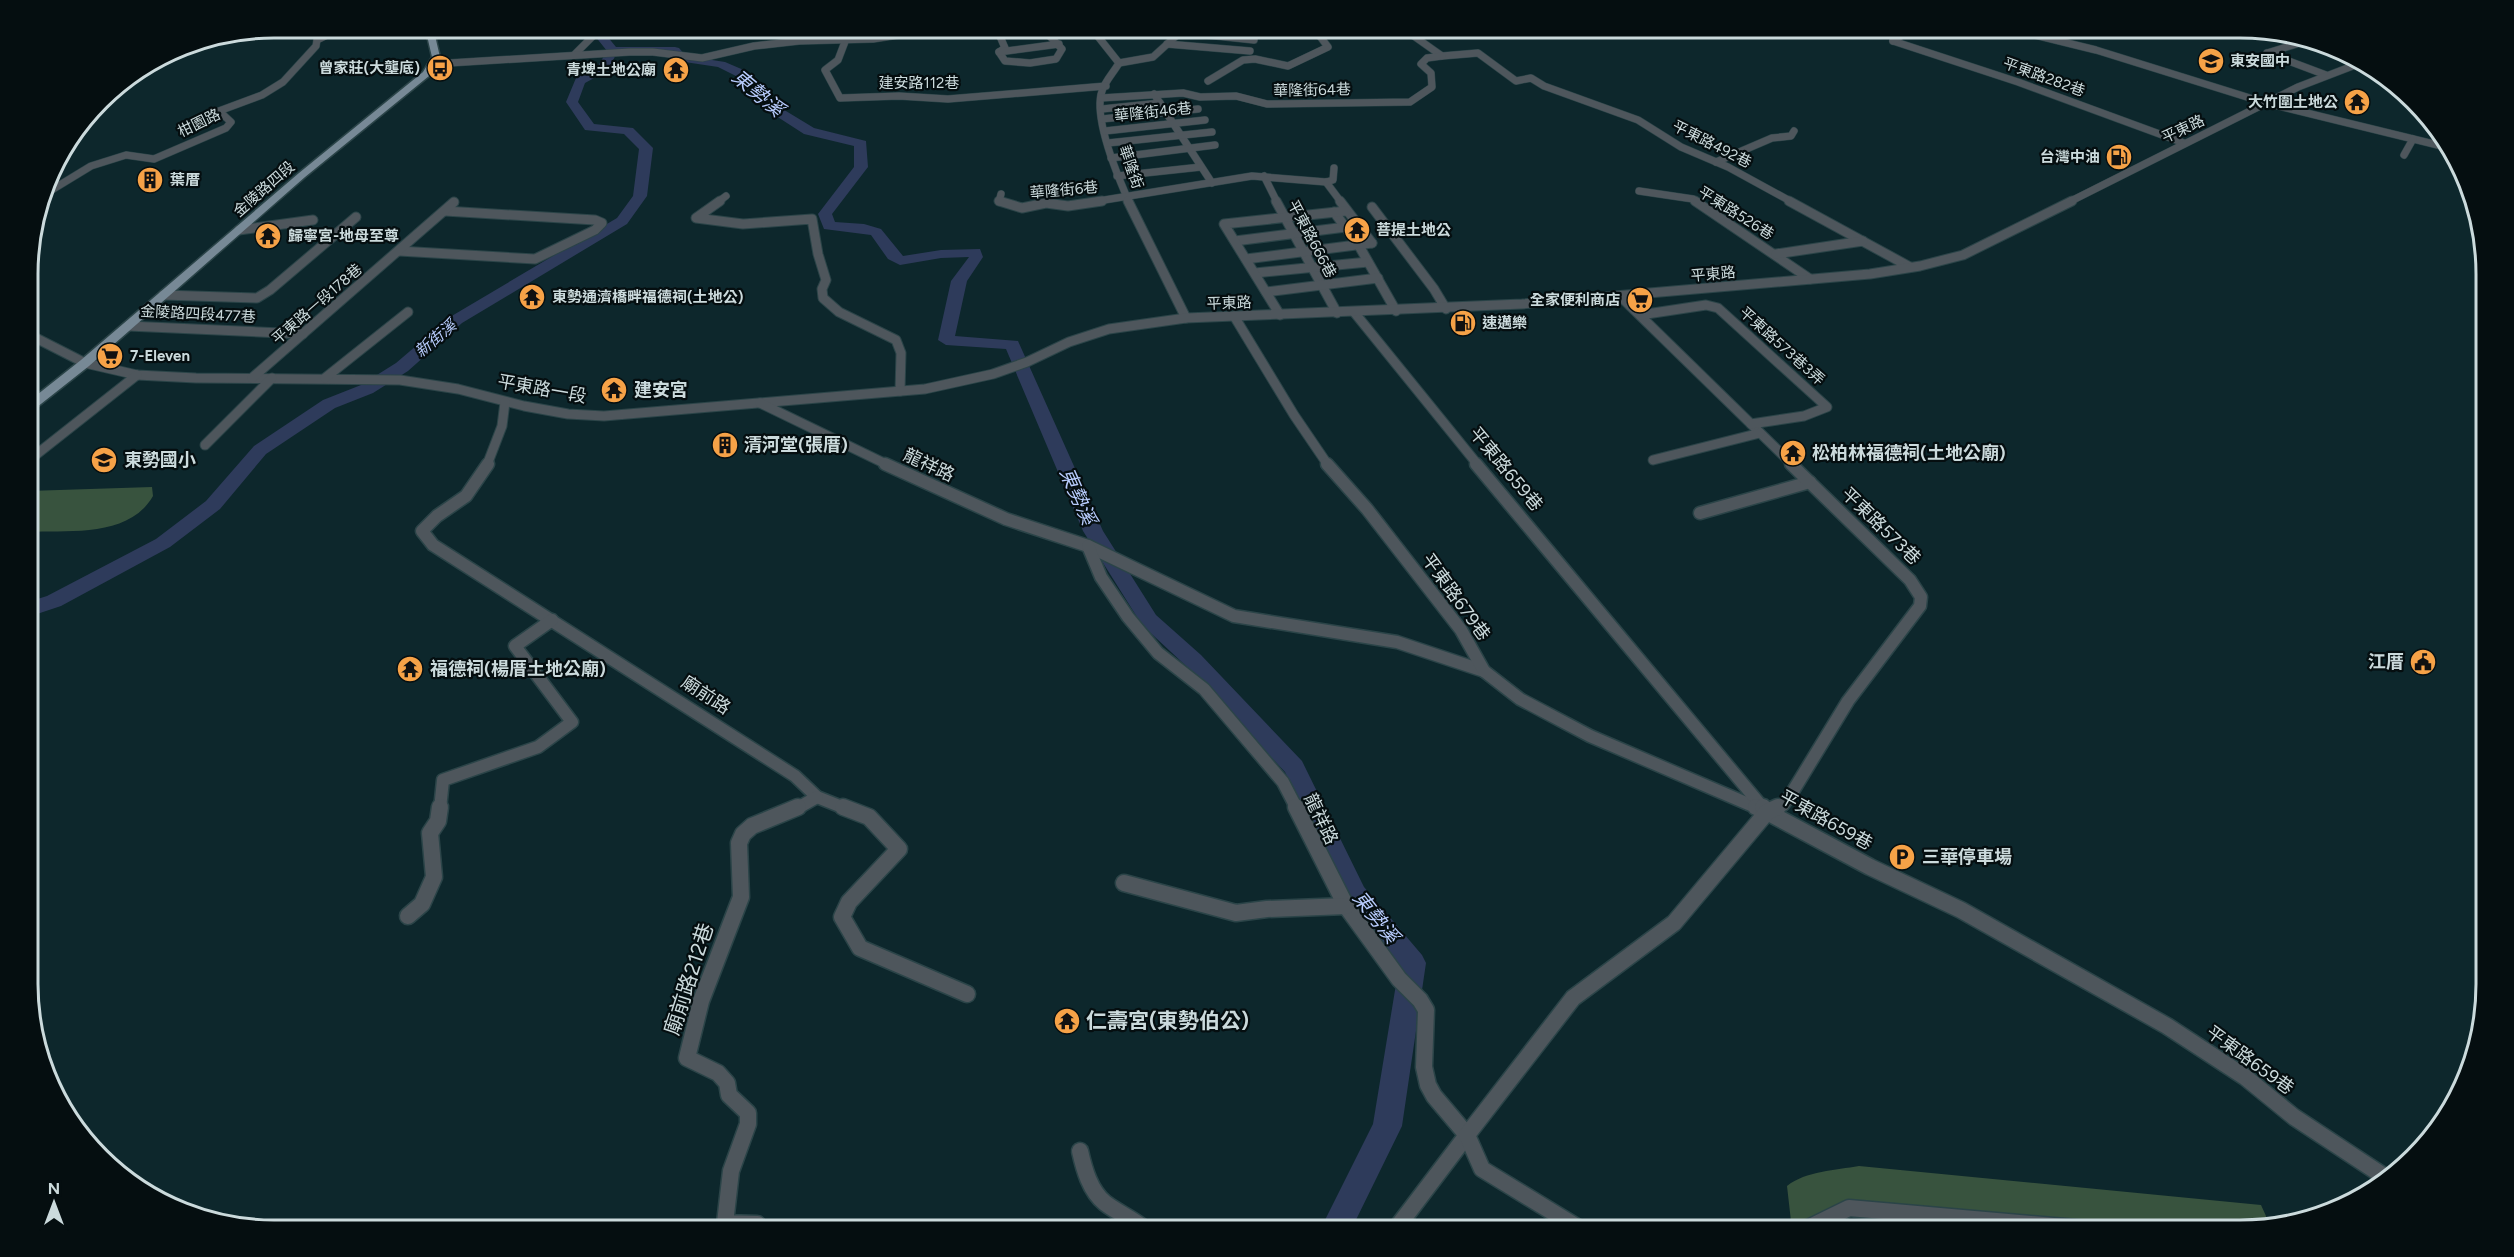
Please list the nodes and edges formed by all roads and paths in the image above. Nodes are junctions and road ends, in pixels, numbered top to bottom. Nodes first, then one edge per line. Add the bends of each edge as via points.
1 (321, 38) edge
2 (432, 38) edge
3 (591, 38) edge
4 (870, 38) edge
5 (1001, 38) edge
6 (1051, 38) edge
7 (1099, 38) edge
8 (1173, 38) edge
9 (1235, 38) edge
10 (1320, 38) edge
11 (1417, 38) edge
12 (1898, 38) edge
13 (2047, 38) edge
14 (846, 39) junction
15 (863, 39) joint
16 (1254, 40) dead end
17 (1167, 44) junction
18 (2294, 44) edge
19 (1060, 48) junction
20 (1250, 51) dead end
21 (574, 55) junction
22 (1001, 55) junction
23 (1442, 56) junction
24 (1119, 63) junction
25 (433, 64) junction
26 (2352, 66) edge
27 (2326, 75) junction
28 (1208, 81) dead end
29 (1106, 86) junction
30 (1154, 94) junction
31 (1101, 98) junction
32 (1160, 103) junction
33 (2266, 103) junction
34 (1102, 109) junction
35 (1198, 109) dead end
36 (1165, 112) junction
37 (1102, 119) junction
38 (1205, 120) dead end
39 (1174, 123) junction
40 (1105, 131) junction
41 (1794, 131) dead end
42 (1212, 132) dead end
43 (1181, 135) junction
44 (2414, 139) junction
45 (1108, 143) junction
46 (2184, 143) junction
47 (1215, 144) dead end
48 (2438, 145) edge
49 (1189, 148) junction
50 (2404, 155) dead end
51 (1111, 158) junction
52 (1716, 162) junction
53 (1201, 167) junction
54 (1334, 168) dead end
55 (1117, 176) junction
56 (1264, 176) junction
57 (1326, 182) junction
58 (1212, 183) junction
59 (53, 189) edge
60 (1640, 192) dead end
61 (1001, 194) dead end
62 (726, 196) dead end
63 (1126, 196) junction
64 (454, 202) dead end
65 (1372, 207) dead end
66 (445, 211) junction
67 (1346, 211) junction
68 (1334, 212) junction
69 (356, 217) dead end
70 (1284, 217) junction
71 (313, 220) dead end
72 (1346, 228) junction
73 (235, 233) junction
74 (1293, 234) junction
75 (262, 236) dead end
76 (1235, 241) junction
77 (1863, 241) junction
78 (1358, 244) junction
79 (399, 251) junction
80 (1302, 251) junction
81 (1776, 254) junction
82 (1246, 259) junction
83 (1368, 262) junction
84 (1910, 267) junction
85 (1311, 268) junction
86 (1255, 273) junction
87 (1378, 278) junction
88 (1810, 279) junction
89 (1321, 285) junction
90 (1266, 292) junction
91 (163, 296) junction
92 (1620, 296) junction
93 (1446, 309) junction
94 (1396, 311) junction
95 (408, 312) dead end
96 (1354, 312) junction
97 (1337, 313) junction
98 (1281, 315) junction
99 (1640, 315) junction
100 (1233, 316) junction
101 (1186, 318) junction
102 (128, 326) junction
103 (303, 334) junction
104 (38, 339) edge
105 (1027, 362) joint
106 (85, 363) junction
107 (137, 375) junction
108 (252, 378) junction
109 (272, 378) junction
110 (325, 378) junction
111 (900, 391) junction
112 (38, 400) edge
113 (505, 402) junction
114 (760, 403) junction
115 (1756, 429) junction
116 (205, 445) dead end
117 (38, 453) edge
118 (1653, 460) dead end
119 (1810, 482) junction
120 (1700, 513) dead end
121 (1088, 546) junction
122 (552, 620) junction
123 (1484, 671) junction
124 (817, 797) junction
125 (1767, 812) junction
126 (1124, 883) dead end
127 (1346, 906) junction
128 (408, 916) dead end
129 (967, 994) dead end
130 (1467, 1135) junction
131 (1080, 1151) dead end
132 (2380, 1174) edge
133 (725, 1220) edge
134 (1128, 1220) edge
135 (1403, 1220) edge
136 (1566, 1220) edge
137 (1824, 1220) edge
138 (1985, 1220) edge

1 - 59 street, 柑園路 via 283,82 262,95 219,111 231,122 226,128 154,159 126,155 91,166
2 - 25 main road via 436,57
3 - 21 street
4 - 15 street
5 - 22 street via 1005,48
6 - 19 street
7 - 24 street
8 - 17 street
9 - 16 street
10 - 28 street via 1328,47 1288,66 1254,58 1230,66
11 - 23 street
12 - 46 street, 平東路282巷 via 1893,41
13 - 33 street
14 - 15 street
14 - 21 street via 754,46 702,58 653,52
14 - 29 street, 建安路112巷 via 838,60 825,70 840,98 948,99
17 - 20 street
17 - 24 street via 1153,57
18 - 27 street via 2268,55
19 - 22 street
19 - 22 street via 1056,59 1051,60 1018,63 1005,61
21 - 25 street
23 - 30 street, 華隆街64巷 via 1427,58 1421,64 1431,73 1432,87 1410,102 1267,104 1236,96
23 - 52 street, 平東路492巷 via 1478,53 1516,81 1531,78 1638,120 1681,147
24 - 29 street, 華隆街
25 - 73 main road, 金陵路四段 via 426,74
26 - 27 street, 平東路
27 - 33 street, 平東路
29 - 31 street, 華隆街
30 - 31 street, 華隆街64巷
30 - 32 street
31 - 34 street, 華隆街
32 - 34 street
32 - 36 street
33 - 44 street
33 - 46 street, 平東路
34 - 37 street, 華隆街
35 - 36 street
36 - 37 street
36 - 39 street
37 - 40 street, 華隆街
38 - 39 street, 華隆街46巷
39 - 40 street, 華隆街46巷
39 - 43 street
40 - 45 street, 華隆街
41 - 52 street via 1791,136 1772,138
42 - 43 street
43 - 45 street
43 - 49 street
44 - 48 street
44 - 50 street
45 - 51 street, 華隆街
46 - 84 street, 平東路 via 1963,255
47 - 49 street
49 - 51 street
49 - 53 street
51 - 55 street, 華隆街
52 - 77 street, 平東路492巷
53 - 55 street
53 - 58 street
54 - 57 street via 1333,180
55 - 63 street, 華隆街
56 - 57 street, 華隆街6巷
56 - 58 street, 華隆街6巷
56 - 70 street, 平東路666巷
57 - 67 street
58 - 63 street, 華隆街6巷
60 - 81 street, 平東路526巷 via 1693,199
61 - 63 street, 華隆街6巷 via 999,202 1022,208 1046,203 1068,206
62 - 111 street via 696,218 742,224 812,219 826,280 823,298 839,312 896,340 901,353
63 - 101 street, 華隆街
64 - 66 street, 平東路一段178巷
65 - 93 street
66 - 79 street, 平東路一段178巷
66 - 79 street via 602,223 535,259
67 - 68 street
67 - 78 street via 1372,243
68 - 70 street
68 - 72 street
69 - 91 street via 257,298
70 - 74 street, 平東路666巷
70 - 76 street via 1224,224
71 - 73 street
72 - 74 street
72 - 78 street
73 - 75 street
73 - 91 main road, 金陵路四段
74 - 76 street
74 - 80 street, 平東路666巷
76 - 82 street
77 - 81 street
77 - 84 street, 平東路492巷
78 - 80 street
78 - 83 street
79 - 103 street, 平東路一段178巷
80 - 82 street
80 - 85 street, 平東路666巷
81 - 88 street, 平東路526巷
82 - 86 street
83 - 85 street
83 - 87 street
84 - 88 street, 平東路
85 - 86 street
85 - 89 street, 平東路666巷
86 - 90 street
87 - 89 street
87 - 94 street
88 - 92 street, 平東路
89 - 90 street
89 - 97 street, 平東路666巷
90 - 98 street
91 - 102 main road, 金陵路四段
92 - 93 street, 平東路
92 - 99 street, 平東路573巷
93 - 94 street, 平東路
94 - 96 street, 平東路
95 - 110 street
96 - 97 street, 平東路
96 - 125 street, 平東路659巷
97 - 98 street, 平東路
98 - 100 street, 平東路
99 - 115 street, 平東路573巷
99 - 115 street, 平東路573巷3弄 via 1706,305 1718,308 1827,407
100 - 101 street, 平東路
100 - 123 street, 平東路679巷 via 1334,473 1367,509 1461,630
101 - 105 street, 平東路 via 1109,329
102 - 103 street, 金陵路四段477巷
102 - 106 main road, 金陵路四段
103 - 108 street, 平東路一段178巷
104 - 106 street, 平東路一段
105 - 111 street, 平東路一段 via 993,374
106 - 107 street, 平東路一段
106 - 112 main road, 金陵路四段
107 - 108 street, 平東路一段
107 - 117 street
108 - 109 street, 平東路一段
109 - 110 street, 平東路一段
109 - 116 street
110 - 113 street, 平東路一段 via 400,380 458,389
111 - 114 street, 平東路一段
113 - 114 street, 平東路一段 via 568,414 604,416
113 - 122 street, 廟前路 via 502,432 468,494 422,531 424,539
114 - 121 street, 龍祥路 via 995,514
115 - 118 street
115 - 119 street, 平東路573巷
119 - 120 street
119 - 125 street, 平東路573巷 via 1910,580 1921,597 1920,606 1848,701 1790,796
121 - 123 street, 龍祥路 via 1234,616 1397,642
121 - 127 street, 龍祥路 via 1101,577 1128,617 1158,653 1204,689 1283,782
122 - 124 street, 廟前路 via 795,776
122 - 128 street via 515,646 572,722 538,747 443,780 438,821 430,834 434,877 422,903
123 - 125 street, 平東路679巷 via 1520,699 1590,736
124 - 129 street, 廟前路 via 869,817 899,849 849,902 842,917 860,948
124 - 133 street, 廟前路212巷 via 752,826 743,834 739,843 741,897 701,1001 687,1058 718,1073 727,1083 729,1095 748,1113 748,1124 731,1171
125 - 130 street via 1674,923 1574,998
125 - 132 street, 平東路659巷 via 1962,910 2167,1026 2246,1077 2294,1117
126 - 127 street via 1236,913
127 - 130 street, 龍祥路 via 1426,1010 1424,1066 1428,1085
130 - 135 street
130 - 136 street, 龍祥路 via 1482,1169
131 - 134 street via 1086,1175 1104,1202
137 - 138 street via 1849,1208

